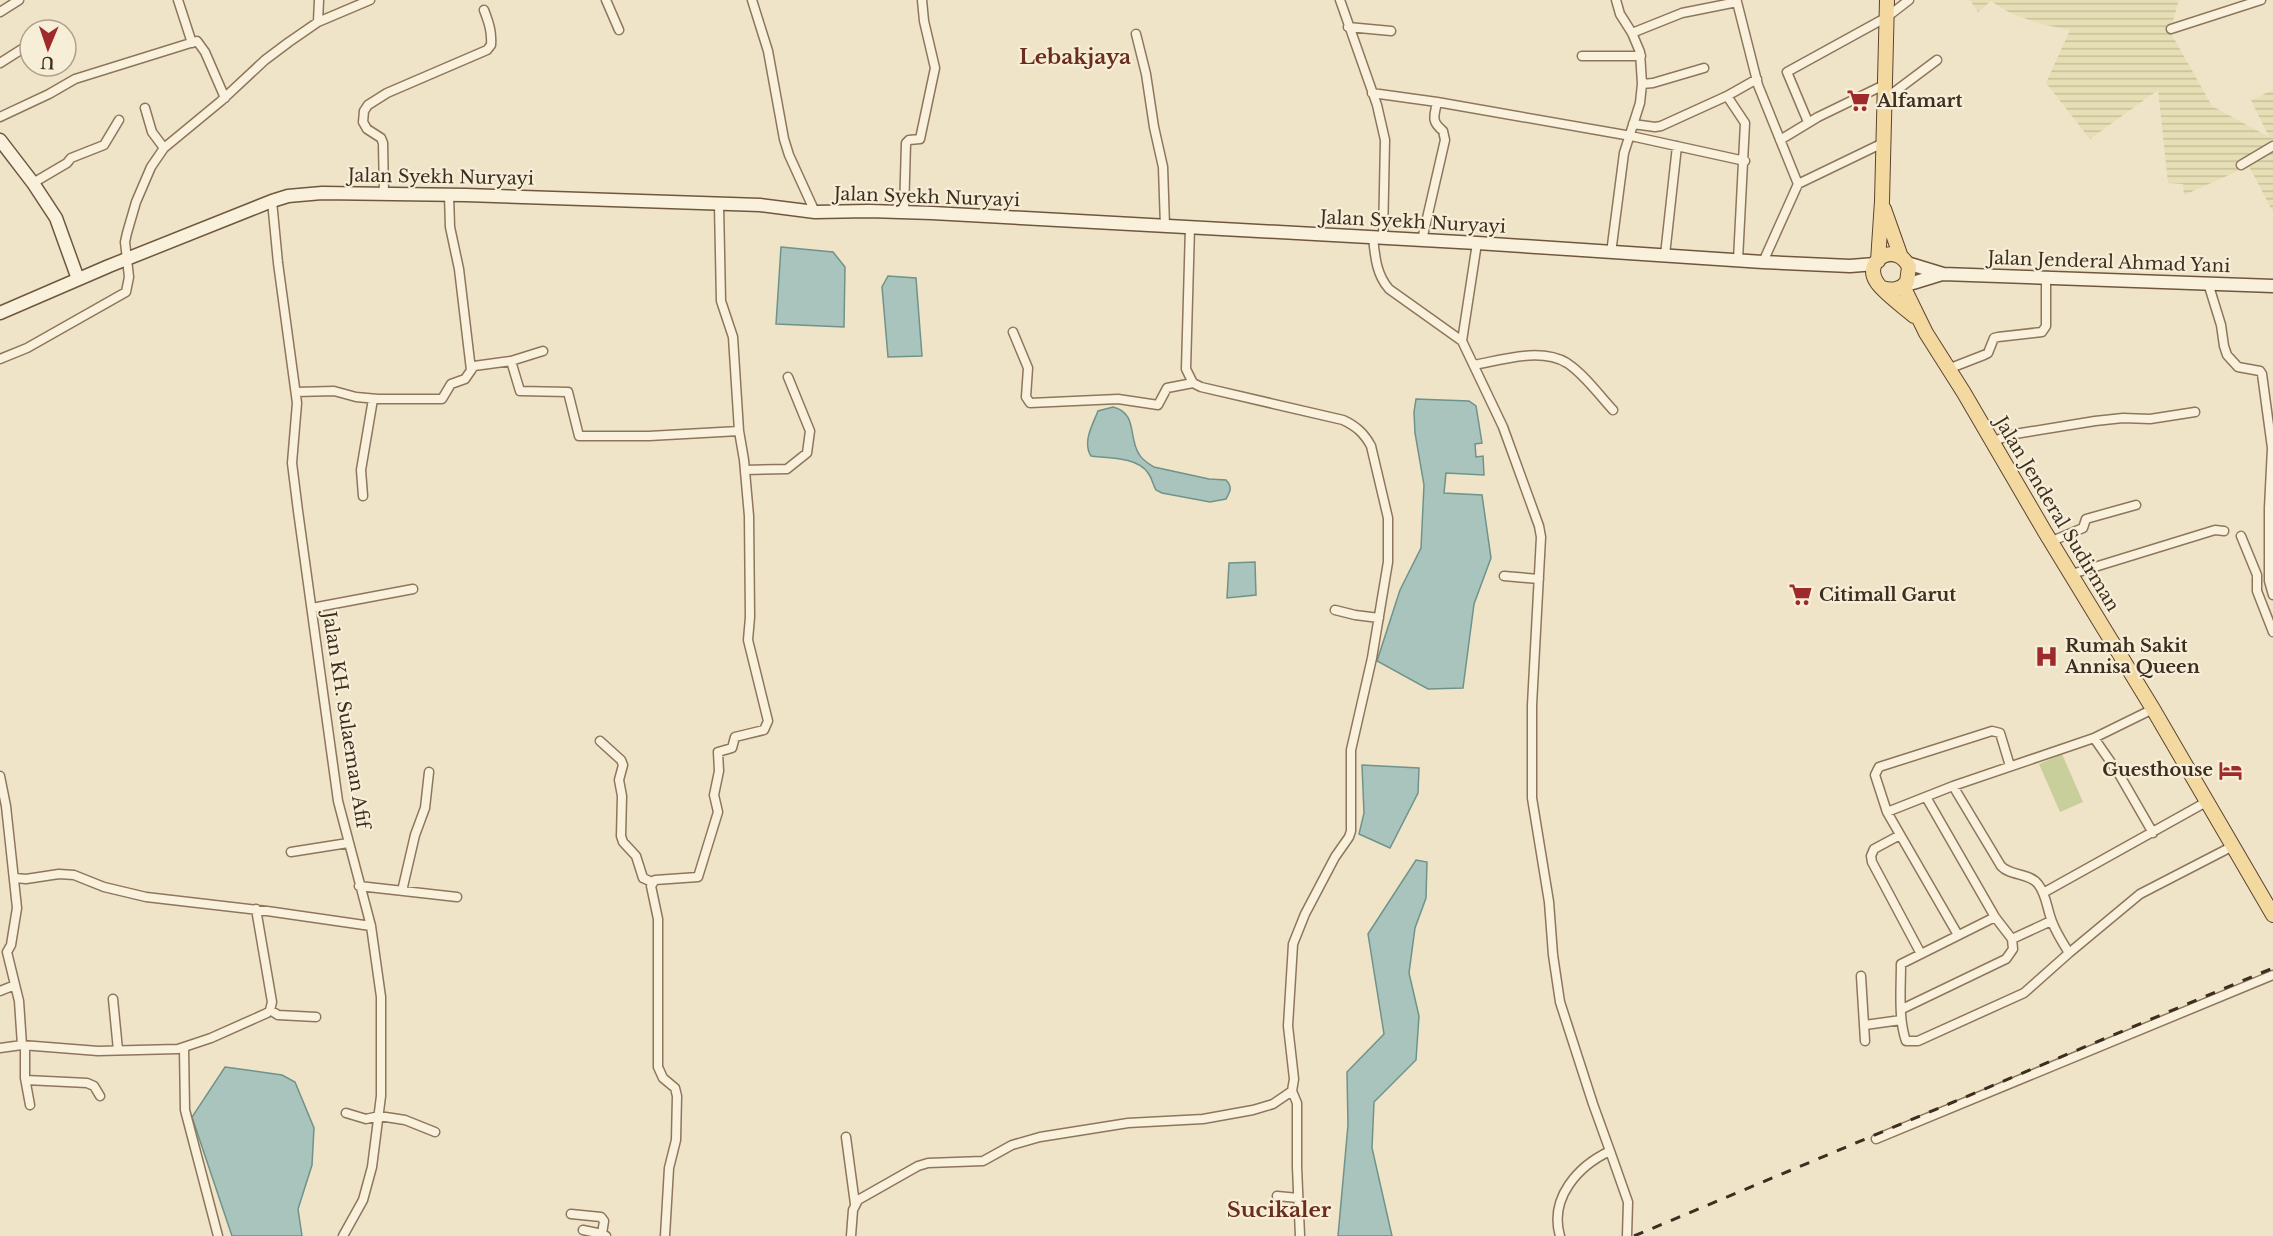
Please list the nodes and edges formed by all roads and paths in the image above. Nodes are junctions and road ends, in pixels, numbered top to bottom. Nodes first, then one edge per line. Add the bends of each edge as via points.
1 (19, 0) edge
2 (178, 0) edge
3 (370, 0) edge
4 (606, 0) edge
5 (752, 0) edge
6 (922, 0) edge
7 (1340, 0) edge
8 (1616, 0) edge
9 (1887, 0) edge
10 (1909, 0) edge
11 (2261, 0) edge
12 (319, 2) edge
13 (484, 10) dead end
14 (0, 12) edge
15 (1887, 17) junction
16 (318, 19) junction
17 (1348, 27) junction
18 (2171, 28) dead end
19 (619, 30) dead end
20 (1391, 31) dead end
21 (1632, 33) junction
22 (1136, 34) dead end
23 (192, 43) junction
24 (18, 52) edge
25 (1582, 56) dead end
26 (1641, 56) junction
27 (1937, 60) dead end
28 (0, 63) edge
29 (1704, 68) dead end
30 (1757, 79) junction
31 (1641, 84) junction
32 (1886, 84) junction
33 (1372, 93) junction
34 (223, 95) junction
35 (1727, 96) junction
36 (1885, 99) junction
37 (1437, 102) junction
38 (145, 108) dead end
39 (0, 117) edge
40 (118, 120) dead end
41 (1808, 123) junction
42 (1633, 124) junction
43 (1631, 136) junction
44 (0, 140) edge
45 (1780, 140) junction
46 (160, 143) junction
47 (1883, 143) junction
48 (1677, 146) junction
49 (2273, 146) edge
50 (1745, 161) junction
51 (2241, 165) dead end
52 (33, 183) junction
53 (1798, 184) junction
54 (384, 194) junction
55 (449, 195) junction
56 (272, 201) junction
57 (1882, 201) junction
58 (719, 205) junction
59 (815, 212) junction
60 (904, 212) junction
61 (1165, 226) junction
62 (1190, 228) junction
63 (1378, 238) junction
64 (1422, 240) junction
65 (1477, 243) junction
66 (1611, 253) junction
67 (1665, 255) junction
68 (125, 259) junction
69 (1738, 260) junction
70 (1904, 260) junction
71 (1763, 262) junction
72 (1876, 262) junction
73 (1850, 266) junction
74 (1943, 274) junction
75 (2046, 276) junction
76 (78, 279) junction
77 (2208, 283) junction
78 (1879, 284) junction
79 (1903, 286) junction
80 (2273, 286) edge
81 (0, 313) edge
82 (1918, 319) junction
83 (1013, 332) dead end
84 (1462, 341) junction
85 (543, 351) dead end
86 (0, 359) edge
87 (511, 361) junction
88 (1474, 365) junction
89 (1948, 369) junction
90 (471, 370) junction
91 (788, 378) dead end
92 (1193, 383) junction
93 (296, 392) junction
94 (373, 399) junction
95 (1613, 410) dead end
96 (2195, 412) dead end
97 (739, 431) junction
98 (1993, 441) junction
99 (2272, 448) edge
100 (745, 470) junction
101 (363, 496) dead end
102 (2136, 505) dead end
103 (2271, 524) edge
104 (2224, 531) dead end
105 (2241, 536) dead end
106 (2052, 541) junction
107 (2072, 574) junction
108 (1504, 576) dead end
109 (1539, 579) junction
110 (413, 589) dead end
111 (2273, 596) edge
112 (312, 608) junction
113 (1335, 610) dead end
114 (1379, 618) junction
115 (2273, 632) edge
116 (2153, 709) junction
117 (2094, 738) junction
118 (600, 741) dead end
119 (2010, 766) junction
120 (429, 772) dead end
121 (0, 776) edge
122 (1953, 786) junction
123 (1926, 797) junction
124 (2208, 801) junction
125 (1887, 812) junction
126 (2153, 833) junction
127 (1900, 836) junction
128 (348, 843) junction
129 (2233, 846) junction
130 (291, 852) dead end
131 (15, 878) junction
132 (652, 882) junction
133 (359, 886) junction
134 (402, 891) junction
135 (2043, 893) junction
136 (458, 897) dead end
137 (255, 909) junction
138 (2273, 915) edge
139 (1995, 917) junction
140 (2051, 921) junction
141 (371, 926) junction
142 (1958, 935) junction
143 (2012, 939) junction
144 (2069, 953) junction
145 (1921, 954) junction
146 (2273, 975) edge
147 (1861, 976) dead end
148 (15, 986) junction
149 (0, 991) edge
150 (113, 999) dead end
151 (1902, 1009) junction
152 (270, 1010) junction
153 (316, 1017) dead end
154 (1901, 1020) junction
155 (1865, 1025) junction
156 (1865, 1041) dead end
157 (23, 1045) junction
158 (0, 1048) edge
159 (184, 1048) junction
160 (118, 1050) junction
161 (26, 1080) junction
162 (1292, 1090) junction
163 (100, 1096) dead end
164 (30, 1105) dead end
165 (346, 1113) dead end
166 (379, 1116) junction
167 (435, 1132) dead end
168 (846, 1137) dead end
169 (1876, 1139) dead end
170 (1610, 1151) junction
171 (1277, 1196) dead end
172 (1298, 1198) junction
173 (855, 1204) junction
174 (571, 1214) dead end
175 (583, 1230) dead end
176 (604, 1235) edge
177 (218, 1236) edge
178 (343, 1236) edge
179 (665, 1236) edge
180 (852, 1236) edge
181 (1300, 1236) edge
182 (1560, 1236) edge
183 (1627, 1236) edge

1 - 14 street
2 - 23 street
3 - 16 street
4 - 19 street
5 - 59 street via 768,51 784,139
6 - 60 street via 935,68 920,139 906,143
7 - 17 street
8 - 21 street
9 - 15 main road
10 - 15 street
11 - 18 street
12 - 16 street
13 - 54 street via 491,38 487,50 387,93 364,111 367,129 383,142
15 - 32 main road
15 - 41 street via 1787,72
16 - 34 street
17 - 20 street
17 - 33 street
21 - 26 street
21 - 30 street via 1682,13 1737,2
22 - 61 street via 1163,167
23 - 34 street via 200,43
23 - 39 street via 75,79
24 - 28 street
25 - 26 street
26 - 31 street
27 - 36 street
29 - 31 street
30 - 35 street
30 - 45 street
31 - 42 street
32 - 36 main road
32 - 41 street
33 - 37 street
33 - 63 street via 1385,145
34 - 46 street
35 - 42 street via 1661,126
35 - 50 street via 1745,123
36 - 47 main road
37 - 43 street
37 - 64 street via 1435,125 1443,131 1445,140
38 - 46 street
40 - 52 street via 104,145 71,158
41 - 45 street
42 - 43 street
43 - 48 street
43 - 66 street via 1624,153
44 - 52 main road
45 - 53 street
46 - 68 street via 136,202 126,237
47 - 53 street
47 - 57 main road
48 - 50 street
48 - 67 street
49 - 51 street
50 - 69 street
52 - 76 main road via 57,218
53 - 71 street
54 - 55 main road, Jalan Syekh Nuryayi
54 - 56 main road, Jalan Syekh Nuryayi via 303,194
55 - 58 main road, Jalan Syekh Nuryayi
55 - 90 street
56 - 68 main road, Jalan Syekh Nuryayi
56 - 93 street, Jalan KH. Sulaeman Afif
57 - 70 main road
57 - 72 main road
58 - 59 main road, Jalan Syekh Nuryayi
58 - 97 street via 721,301 733,337
59 - 60 main road, Jalan Syekh Nuryayi
60 - 61 main road, Jalan Syekh Nuryayi
61 - 62 main road, Jalan Syekh Nuryayi
62 - 63 main road, Jalan Syekh Nuryayi
62 - 92 street via 1186,369
63 - 64 main road, Jalan Syekh Nuryayi
63 - 84 street via 1377,264 1383,282
64 - 65 main road, Jalan Syekh Nuryayi
65 - 66 main road, Jalan Syekh Nuryayi
65 - 84 street
66 - 67 main road, Jalan Syekh Nuryayi
67 - 69 main road, Jalan Syekh Nuryayi
68 - 76 main road, Jalan Syekh Nuryayi
68 - 86 street via 129,277 126,292
69 - 71 main road, Jalan Syekh Nuryayi
70 - 72 main road via 1886,255
70 - 74 main road, Jalan Jenderal Ahmad Yani
70 - 79 main road via 1909,278
71 - 73 main road, Jalan Syekh Nuryayi
72 - 73 main road, Jalan Syekh Nuryayi
72 - 78 main road via 1873,269
73 - 78 main road
74 - 75 main road, Jalan Jenderal Ahmad Yani
74 - 79 main road, Jalan Jenderal Ahmad Yani
75 - 77 main road, Jalan Jenderal Ahmad Yani
75 - 89 street via 2046,326 2042,332 1994,338 1988,353
76 - 81 main road, Jalan Syekh Nuryayi
77 - 80 main road, Jalan Jenderal Ahmad Yani
77 - 99 street via 2227,355 2238,367 2262,374
78 - 79 main road via 1893,290
78 - 82 main road, Jalan Jenderal Sudirman
79 - 82 main road, Jalan Jenderal Sudirman
82 - 89 main road, Jalan Jenderal Sudirman
83 - 92 street via 1028,368 1026,397 1030,403 1118,399 1158,405 1167,388
84 - 88 street
85 - 87 street
87 - 90 street via 474,366
87 - 97 street via 520,391 568,392 579,436
88 - 95 street via 1518,357 1555,358 1571,366
88 - 109 street via 1503,427 1539,526
89 - 98 main road, Jalan Jenderal Sudirman
90 - 94 street via 463,380 451,384 442,399
91 - 100 street via 810,431 807,453 787,469
92 - 114 street via 1343,420 1353,424 1367,439 1388,518 1388,562
93 - 94 street via 323,390
93 - 112 street, Jalan KH. Sulaeman Afif via 292,464
94 - 101 street via 361,470
96 - 98 street via 2095,421
97 - 100 street
98 - 106 main road, Jalan Jenderal Sudirman
99 - 103 street
100 - 132 street via 749,522 748,640 767,727 735,737 732,748 718,752 714,795 718,812 697,878
102 - 106 street via 2086,519 2083,528
103 - 111 street via 2269,581
104 - 107 street via 2215,530
105 - 115 street via 2258,575 2258,592
106 - 107 main road, Jalan Jenderal Sudirman
107 - 116 main road, Jalan Jenderal Sudirman
108 - 109 street
109 - 170 street via 1532,798 1560,1002
110 - 112 street
112 - 128 street, Jalan KH. Sulaeman Afif via 338,801
113 - 114 street
114 - 162 street via 1351,750 1351,831 1305,914 1293,944 1288,1026
116 - 117 street
116 - 124 main road, Jalan Jenderal Sudirman
117 - 119 street
117 - 126 street
118 - 132 street via 623,765 619,780 623,842 636,856 644,878
119 - 122 street
119 - 125 street via 2000,733 1992,731 1879,767 1875,775
120 - 134 street via 425,808
121 - 131 street
122 - 123 street
122 - 135 street via 2001,866 2034,880
123 - 125 street
123 - 139 street
124 - 126 street
124 - 129 main road, Jalan Jenderal Sudirman
125 - 127 street
126 - 135 street
127 - 142 street
127 - 145 street via 1874,849 1872,862
128 - 130 street
128 - 133 street, Jalan KH. Sulaeman Afif
129 - 138 main road, Jalan Jenderal Sudirman
129 - 144 street via 2140,894
131 - 137 street via 74,875 104,888 146,897
131 - 148 street via 17,908 7,952
132 - 179 street via 658,918 658,1067 677,1096
133 - 134 street
133 - 141 street, Jalan KH. Sulaeman Afif
134 - 136 street
135 - 140 street
137 - 141 street
137 - 152 street via 272,998
139 - 142 street
139 - 143 street
140 - 143 street
140 - 144 street
141 - 166 street, Jalan KH. Sulaeman Afif via 381,997
142 - 145 street
143 - 151 street via 2013,949 2006,959
144 - 154 street via 2024,993 1918,1041 1906,1041
145 - 151 street via 1901,964
146 - 169 street
147 - 155 street
148 - 149 street
148 - 157 street
150 - 160 street
151 - 154 street
152 - 153 street via 278,1015
152 - 159 street
154 - 155 street
155 - 156 street
157 - 158 street
157 - 160 street
157 - 161 street
159 - 160 street
159 - 177 street via 185,1110
161 - 163 street via 87,1083
161 - 164 street
162 - 172 street via 1298,1103
162 - 173 street via 1273,1104 1253,1110 1040,1137 1012,1145 983,1161 928,1163 893,1179
165 - 166 street via 366,1119
166 - 167 street via 416,1123
166 - 178 street, Jalan KH. Sulaeman Afif via 363,1200
168 - 173 street
170 - 182 street via 1570,1181 1558,1209
170 - 183 street via 1628,1202
171 - 172 street
172 - 181 street
173 - 180 street
174 - 176 street via 601,1217
175 - 176 street

